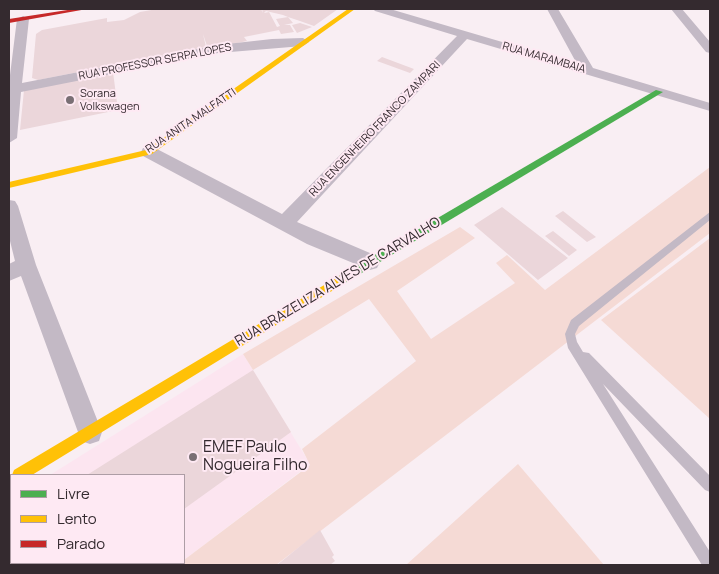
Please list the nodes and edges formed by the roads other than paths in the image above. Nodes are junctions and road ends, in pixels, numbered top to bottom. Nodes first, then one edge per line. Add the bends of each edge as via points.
1 (84, 9) edge
2 (352, 9) edge
3 (379, 9) edge
4 (553, 9) edge
5 (676, 9) edge
6 (9, 11) edge
7 (23, 14) edge
8 (9, 21) edge
9 (464, 35) junction
10 (303, 42) junction
11 (710, 49) edge
12 (588, 71) junction
13 (12, 89) edge
14 (659, 92) junction
15 (710, 107) edge
16 (9, 138) edge
17 (150, 152) junction
18 (9, 185) edge
19 (9, 206) edge
20 (710, 215) edge
21 (285, 223) junction
22 (370, 262) junction
23 (17, 269) edge
24 (572, 344) junction
25 (90, 432) junction
26 (21, 474) edge
27 (710, 485) edge
28 (710, 565) edge

1 - 7 street
2 - 10 street, RUA ANITA MALFATTI
3 - 9 street, RUA MARAMBAIA
4 - 12 street
5 - 11 street
6 - 7 street
7 - 8 street
7 - 13 street
9 - 12 street, RUA MARAMBAIA
9 - 21 street, RUA ENGENHEIRO FRANCO ZAMPARI
10 - 13 street, RUA PROFESSOR SERPA LOPES via 250,44
10 - 17 street, RUA ANITA MALFATTI
12 - 14 street, RUA MARAMBAIA
13 - 16 street
14 - 15 street, RUA MARAMBAIA
14 - 22 street, RUA BRAZELIZA ALVES DE CARVALHO
17 - 18 street, RUA ANITA MALFATTI
17 - 21 street
19 - 23 street
20 - 24 lane via 575,323 570,334
21 - 22 street via 329,246
22 - 25 street, RUA BRAZELIZA ALVES DE CARVALHO
23 - 25 street
24 - 27 lane
24 - 28 lane
25 - 26 street, RUA BRAZELIZA ALVES DE CARVALHO

